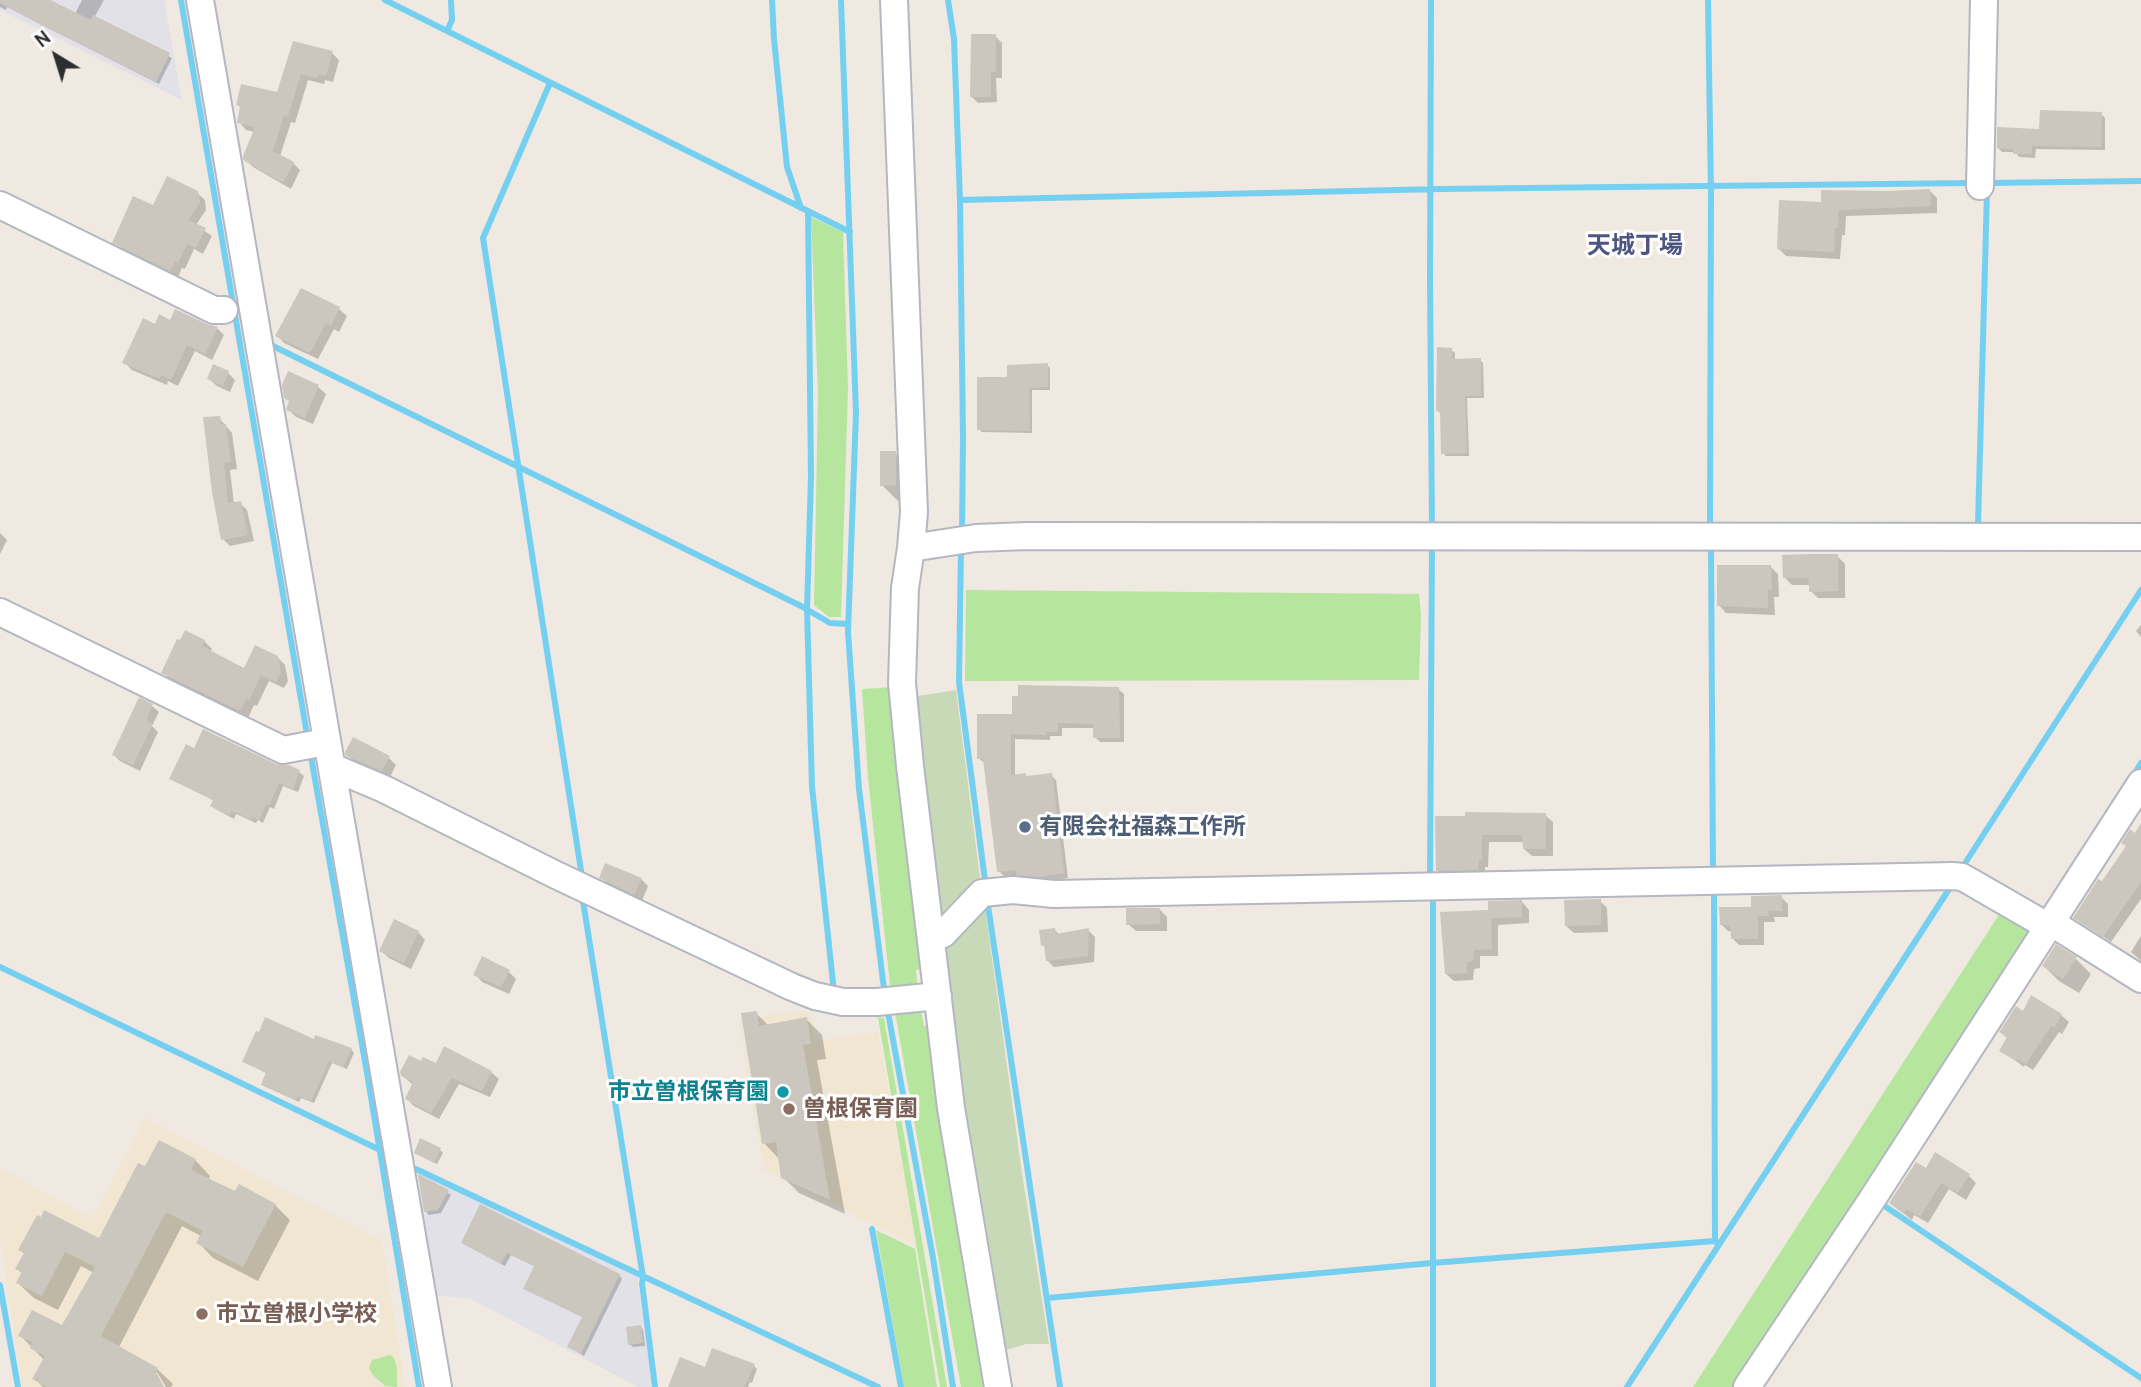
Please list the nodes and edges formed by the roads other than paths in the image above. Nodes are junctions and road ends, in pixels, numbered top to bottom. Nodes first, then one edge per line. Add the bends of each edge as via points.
1 (200, 0) edge
2 (894, 0) edge
3 (1984, 0) edge
4 (1980, 183) dead end
5 (0, 205) edge
6 (224, 310) dead end
7 (2141, 537) edge
8 (911, 548) junction
9 (0, 612) edge
10 (320, 750) junction
11 (2141, 783) edge
12 (2045, 923) junction
13 (931, 939) junction
14 (2141, 979) edge
15 (938, 996) junction
16 (438, 1387) edge
17 (998, 1387) edge
18 (1747, 1387) edge

1 - 10 street
2 - 8 street via 914,512
3 - 4 street
5 - 6 street via 214,310
7 - 8 street via 1039,536
8 - 13 street via 902,683
9 - 10 street via 283,750
10 - 15 street via 384,789 792,987 832,1001
10 - 16 street
11 - 12 street
12 - 13 street via 1957,877 1054,894 1013,890 986,892 943,934
12 - 14 street
12 - 18 street
13 - 15 street
15 - 17 street via 951,1108

